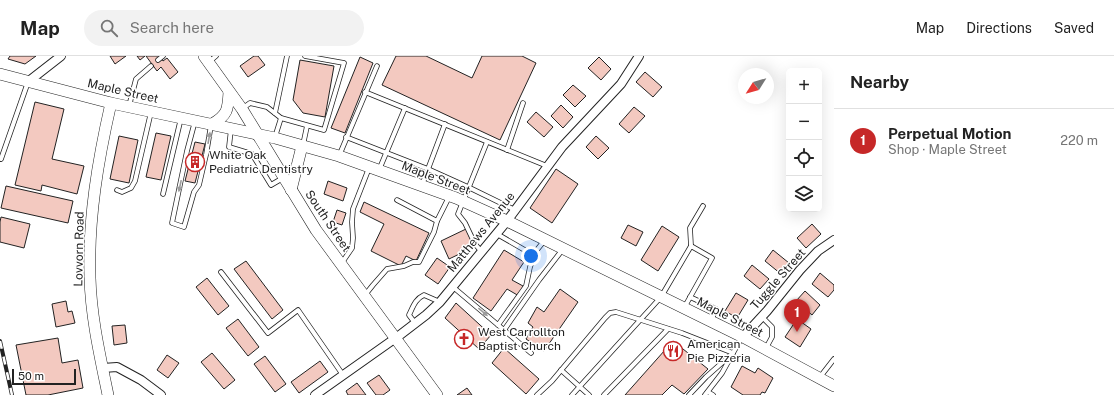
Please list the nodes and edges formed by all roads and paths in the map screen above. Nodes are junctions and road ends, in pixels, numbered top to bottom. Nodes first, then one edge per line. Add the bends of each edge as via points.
1 (61, 56) edge
2 (163, 56) edge
3 (287, 56) edge
4 (305, 56) edge
5 (639, 56) edge
6 (210, 58) edge
7 (158, 60) dead end
8 (152, 66) dead end
9 (376, 66) dead end
10 (0, 74) edge
11 (29, 81) junction
12 (229, 92) junction
13 (365, 92) junction
14 (111, 103) junction
15 (523, 103) dead end
16 (129, 106) junction
17 (405, 108) junction
18 (242, 109) junction
19 (151, 111) junction
20 (275, 113) junction
21 (181, 118) junction
22 (281, 118) junction
23 (195, 121) junction
24 (212, 124) junction
25 (445, 124) junction
26 (308, 126) junction
27 (231, 128) junction
28 (257, 134) junction
29 (346, 137) junction
30 (275, 138) junction
31 (487, 142) junction
32 (302, 146) junction
33 (507, 150) junction
34 (386, 153) junction
35 (339, 156) junction
36 (0, 158) edge
37 (548, 166) junction
38 (374, 169) junction
39 (428, 169) junction
40 (284, 178) junction
41 (422, 185) junction
42 (468, 187) junction
43 (117, 190) dead end
44 (291, 190) junction
45 (162, 194) dead end
46 (450, 196) junction
47 (397, 200) dead end
48 (462, 200) junction
49 (703, 206) dead end
50 (515, 210) junction
51 (437, 221) junction
52 (507, 221) junction
53 (497, 233) junction
54 (545, 239) junction
55 (834, 240) edge
56 (691, 246) junction
57 (563, 248) junction
58 (481, 251) junction
59 (535, 256) junction
60 (341, 264) junction
61 (221, 272) dead end
62 (453, 286) junction
63 (365, 296) junction
64 (661, 297) junction
65 (690, 297) junction
66 (440, 302) junction
67 (684, 308) junction
68 (761, 317) junction
69 (641, 320) junction
70 (711, 321) junction
71 (415, 323) junction
72 (498, 325) junction
73 (668, 329) junction
74 (504, 330) junction
75 (743, 337) junction
76 (396, 338) junction
77 (766, 349) junction
78 (531, 353) dead end
79 (733, 353) junction
80 (834, 359) edge
81 (103, 368) junction
82 (561, 370) junction
83 (344, 375) junction
84 (820, 377) junction
85 (580, 386) junction
86 (834, 386) edge
87 (707, 393) edge
88 (108, 395) edge
89 (162, 395) edge
90 (315, 395) edge
91 (437, 395) edge
92 (537, 395) edge
93 (572, 395) edge
94 (589, 395) edge
95 (604, 395) edge
96 (689, 395) edge
97 (713, 395) edge

1 - 11 street
2 - 7 lane
3 - 20 lane
4 - 26 lane via 344,63 324,130
5 - 37 street, Matthews Avenue via 621,84 562,147
6 - 12 main road, South Street
8 - 16 lane via 136,79
9 - 13 lane
10 - 11 main road, Maple Street
11 - 14 main road, Maple Street
11 - 36 lane
12 - 18 main road, South Street
12 - 24 main road via 229,106 225,116
13 - 17 lane
13 - 29 lane
14 - 16 main road, Maple Street
14 - 81 main road, Lovvorn Road via 94,190 90,242 93,316
15 - 33 lane
16 - 19 main road, Maple Street
17 - 25 lane
17 - 34 lane
18 - 20 lane via 250,103 267,107
18 - 28 main road, South Street
19 - 21 main road, Maple Street
19 - 43 lane via 135,181 131,188 122,192
20 - 22 lane
21 - 23 main road, Maple Street
21 - 45 lane
22 - 26 lane
22 - 30 lane
23 - 24 main road, Maple Street
23 -> 24 lane via 172,224 184,227 194,192 199,185
24 - 27 main road, Maple Street
25 - 31 lane
25 - 39 lane
26 - 32 lane
27 - 28 main road, Maple Street
27 - 40 lane via 229,147 252,154 271,185
28 - 30 main road, Maple Street
28 - 40 main road, South Street
29 - 34 lane
29 - 35 lane
30 - 32 main road, Maple Street
31 - 33 lane
31 - 42 lane
32 - 35 main road, Maple Street
32 - 44 main road
33 - 37 lane
34 - 38 lane
34 - 39 lane
35 - 38 main road, Maple Street
37 - 50 street, Matthews Avenue
38 - 41 main road, Maple Street
38 - 60 lane via 353,209 352,248
39 - 41 lane
39 - 42 lane
40 - 44 main road, South Street
41 - 46 main road, Maple Street
42 - 48 lane
42 - 50 lane
44 - 60 main road, South Street
46 - 48 main road, Maple Street
46 - 51 lane
47 - 51 lane
48 - 52 main road, Maple Street
48 - 58 lane via 458,214
49 - 56 lane via 690,228
50 - 52 street, Matthews Avenue
51 - 63 lane via 419,262 387,269
52 - 53 street, Matthews Avenue
52 - 54 main road, Maple Street
53 - 58 street, Matthews Avenue
53 - 59 lane
54 - 57 main road, Maple Street
54 - 59 lane
55 - 68 street, Tuggle Street via 818,251
56 - 64 lane
56 - 65 lane via 712,258
57 - 64 main road, Maple Street
57 - 74 lane
58 - 62 street, Matthews Avenue
59 - 72 lane via 526,286
60 - 63 main road, South Street
61 - 83 lane via 268,333 298,310
62 - 66 street, Matthews Avenue
62 -> 72 lane
63 - 76 main road, South Street
64 - 67 main road, Maple Street
64 - 69 lane
65 - 67 lane
65 - 70 lane via 716,309
66 - 71 street, Matthews Avenue
66 - 71 lane via 424,295 419,297 409,315
67 - 70 main road, Maple Street
68 - 75 street, Tuggle Street
68 - 77 lane via 772,327 772,337
69 - 73 lane
69 - 82 lane via 616,312 610,313
69 - 85 lane
70 - 75 main road, Maple Street
71 - 76 street, Matthews Avenue
72 - 74 lane
73 - 79 lane
73 - 95 lane
74 - 78 lane
75 - 77 main road, Maple Street
75 - 79 lane
76 - 83 street, Matthews Avenue
76 - 91 main road, South Street
77 - 84 main road, Maple Street
79 - 87 lane
79 - 96 lane
80 - 84 lane
81 - 88 main road, Lovvorn Road
81 - 89 street via 117,367
82 - 85 lane
82 - 92 lane
83 - 90 street, Matthews Avenue
84 - 86 main road, Maple Street
85 - 93 lane
85 - 94 lane
87 - 97 lane

